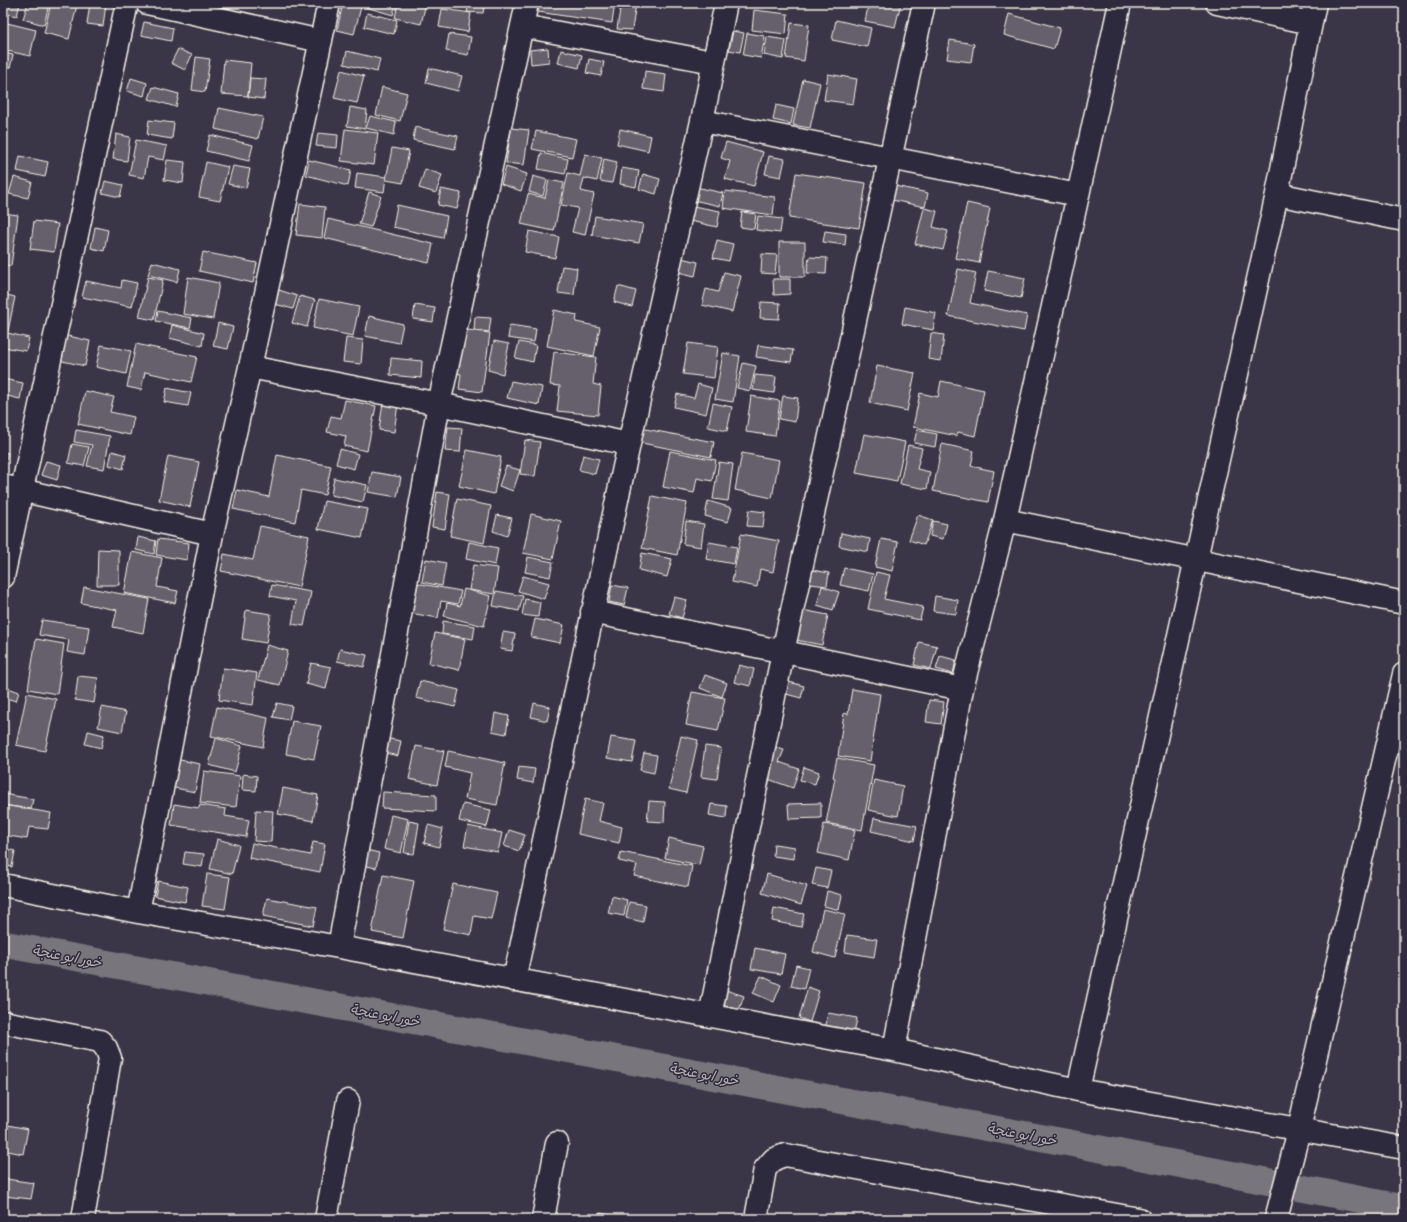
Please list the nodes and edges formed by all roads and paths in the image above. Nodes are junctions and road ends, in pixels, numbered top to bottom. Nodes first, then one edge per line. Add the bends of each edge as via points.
1 (127, 3) edge
2 (147, 3) edge
3 (329, 3) edge
4 (527, 3) edge
5 (726, 3) edge
6 (924, 3) edge
7 (1120, 3) edge
8 (1217, 3) edge
9 (1313, 13) edge
10 (522, 26) junction
11 (322, 41) junction
12 (713, 62) junction
13 (702, 121) junction
14 (890, 158) junction
15 (1277, 194) junction
16 (1078, 196) junction
17 (1404, 220) edge
18 (250, 367) junction
19 (439, 404) junction
20 (629, 444) junction
21 (13, 489) edge
22 (1005, 520) junction
23 (212, 534) junction
24 (1196, 560) junction
25 (3, 577) edge
26 (1404, 603) edge
27 (592, 612) junction
28 (783, 652) junction
29 (1404, 674) edge
30 (962, 689) junction
31 (3, 885) edge
32 (138, 912) junction
33 (338, 947) junction
34 (514, 980) junction
35 (710, 1016) junction
36 (3, 1022) edge
37 (894, 1050) junction
38 (1078, 1090) junction
39 (348, 1101) dead end
40 (1297, 1137) junction
41 (557, 1143) dead end
42 (1404, 1148) edge
43 (1276, 1217) edge
44 (83, 1219) edge
45 (326, 1219) edge
46 (543, 1219) edge
47 (756, 1219) edge
48 (1139, 1219) edge

1 - 21 street
2 - 11 street
3 - 11 street
4 - 10 street
5 - 12 street
6 - 14 street
7 - 16 street
8 - 9 street
9 - 15 street
10 - 12 street
10 - 19 street
11 - 18 street
12 - 13 street
13 - 14 street
13 - 20 street
14 - 16 street
14 - 28 street
15 - 17 street
15 - 24 street
16 - 22 street
18 - 19 street
18 - 23 street
19 - 20 street
19 - 33 street
20 - 27 street
21 - 23 street
21 - 25 street
22 - 24 street
22 - 30 street
23 - 32 street
24 - 26 street
24 - 38 street
27 - 28 street
27 - 34 street
28 - 30 street
28 - 35 street
29 - 40 street
30 - 37 street
31 - 32 street
32 - 33 street
33 - 34 street
34 - 35 street
35 - 37 street
36 - 44 street via 100,1041 106,1048 110,1058
37 - 38 street
38 - 40 street
39 - 45 street
40 - 42 street
40 - 43 street
41 - 46 street
47 - 48 street via 765,1169 774,1159 785,1155

